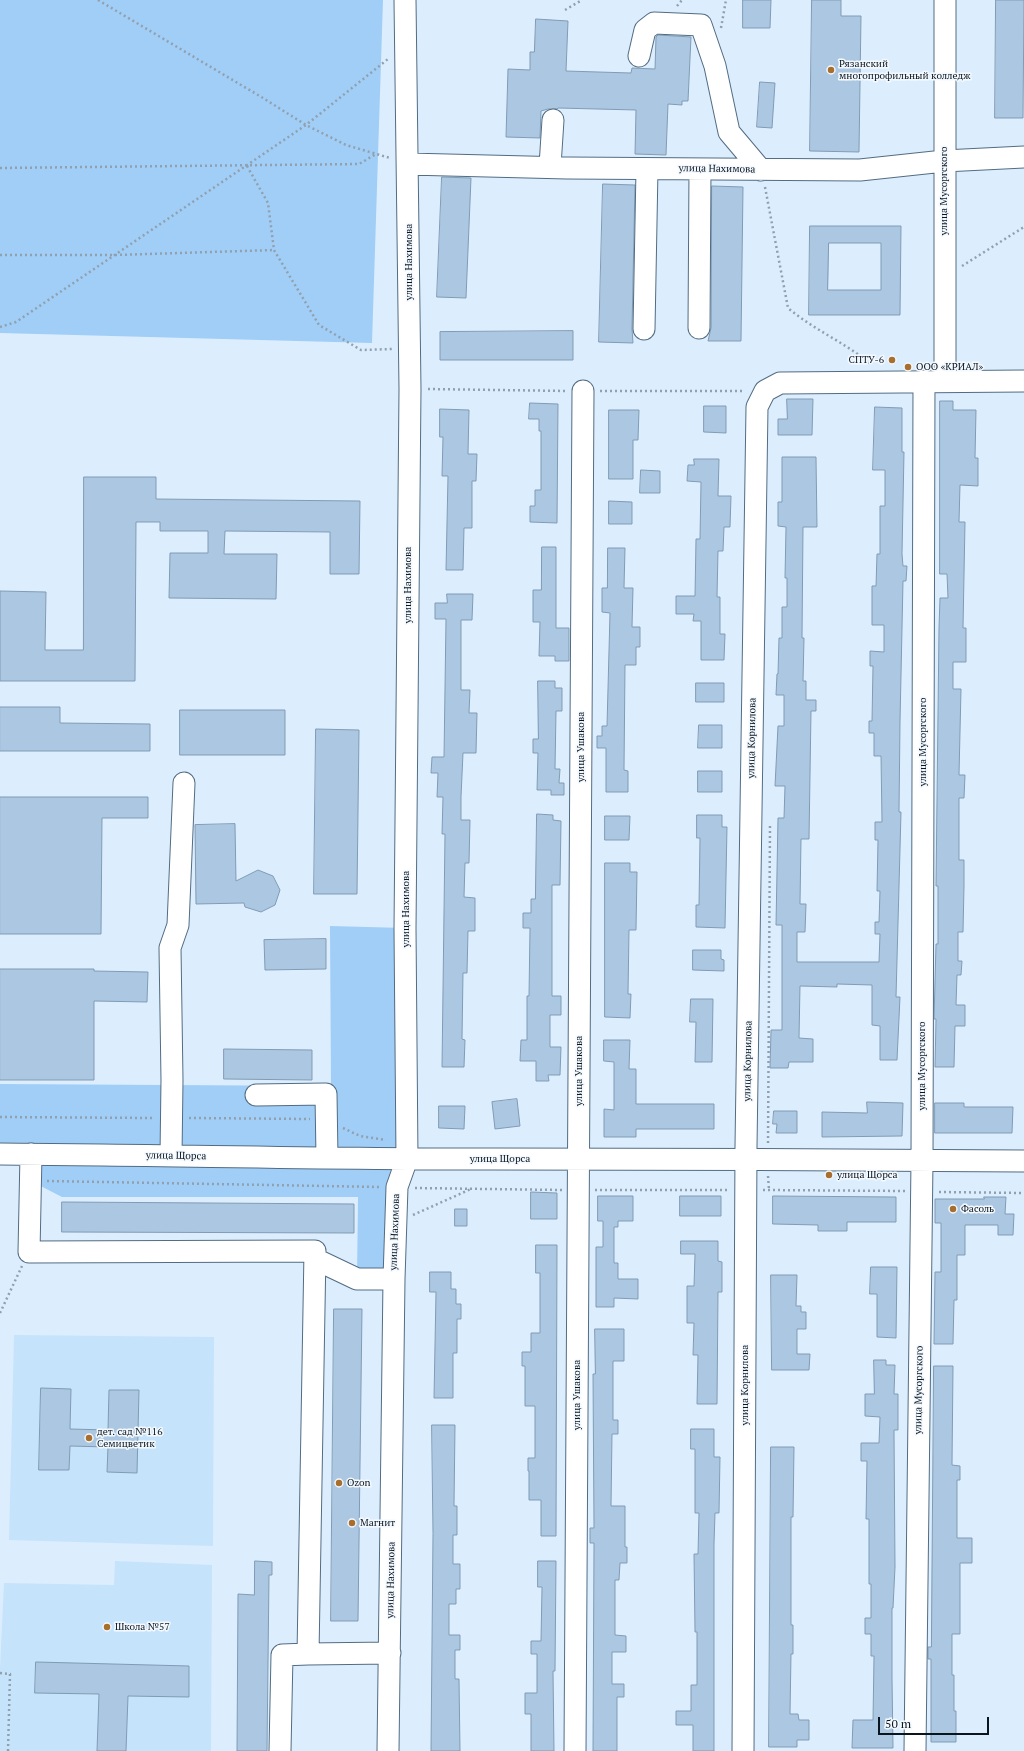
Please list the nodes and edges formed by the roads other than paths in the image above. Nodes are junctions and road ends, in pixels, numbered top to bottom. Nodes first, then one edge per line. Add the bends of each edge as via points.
1 (405, 0) edge
2 (945, 0) edge
3 (639, 56) dead end
4 (553, 120) dead end
5 (1024, 157) edge
6 (944, 161) junction
7 (408, 164) junction
8 (550, 166) junction
9 (647, 168) junction
10 (700, 169) junction
11 (761, 170) junction
12 (699, 328) dead end
13 (644, 329) dead end
14 (924, 381) junction
15 (945, 381) junction
16 (1024, 381) edge
17 (583, 391) dead end
18 (184, 783) dead end
19 (256, 1095) dead end
20 (0, 1154) edge
21 (31, 1154) junction
22 (171, 1156) junction
23 (327, 1158) junction
24 (407, 1159) junction
25 (579, 1160) junction
26 (922, 1160) junction
27 (746, 1161) junction
28 (1024, 1161) edge
29 (315, 1259) junction
30 (394, 1279) junction
31 (390, 1653) junction
32 (308, 1654) junction
33 (280, 1751) edge
34 (388, 1751) edge
35 (575, 1751) edge
36 (743, 1751) edge
37 (915, 1751) edge

1 - 7 street, улица Нахимова
2 - 6 street, улица Мусоргского
3 - 11 street via 645,30 654,23 701,25 715,66 729,132
4 - 8 street
5 - 6 street, улица Нахимова
6 - 11 street, улица Нахимова via 860,170
6 - 15 street, улица Мусоргского
7 - 8 street, улица Нахимова
7 - 24 street, улица Нахимова via 410,349 405,928
8 - 9 street, улица Нахимова
9 - 10 street, улица Нахимова
9 - 13 street
10 - 11 street, улица Нахимова
10 - 12 street
14 - 15 street
14 - 26 street, улица Мусоргского
14 - 27 street, улица Корнилова via 780,383 765,391 757,406
15 - 16 street
17 - 25 street, улица Ушакова
18 - 22 street via 178,925 170,948
19 - 23 street via 326,1094
20 - 21 street, улица Щорса
21 - 22 street, улица Щорса
21 - 29 street via 29,1252 315,1251
22 - 23 street, улица Щорса
23 - 24 street, улица Щорса
24 - 25 street, улица Щорса
24 - 30 street, улица Нахимова via 397,1188
25 - 27 street, улица Щорса
25 - 35 street, улица Ушакова
26 - 27 street, улица Щорса
26 - 28 street, улица Щорса
26 - 37 street, улица Мусоргского
27 - 36 street, улица Корнилова
29 - 30 street via 357,1279
29 - 32 street
30 - 31 street, улица Нахимова
31 - 32 street
31 - 34 street, улица Нахимова
32 - 33 street via 282,1655

